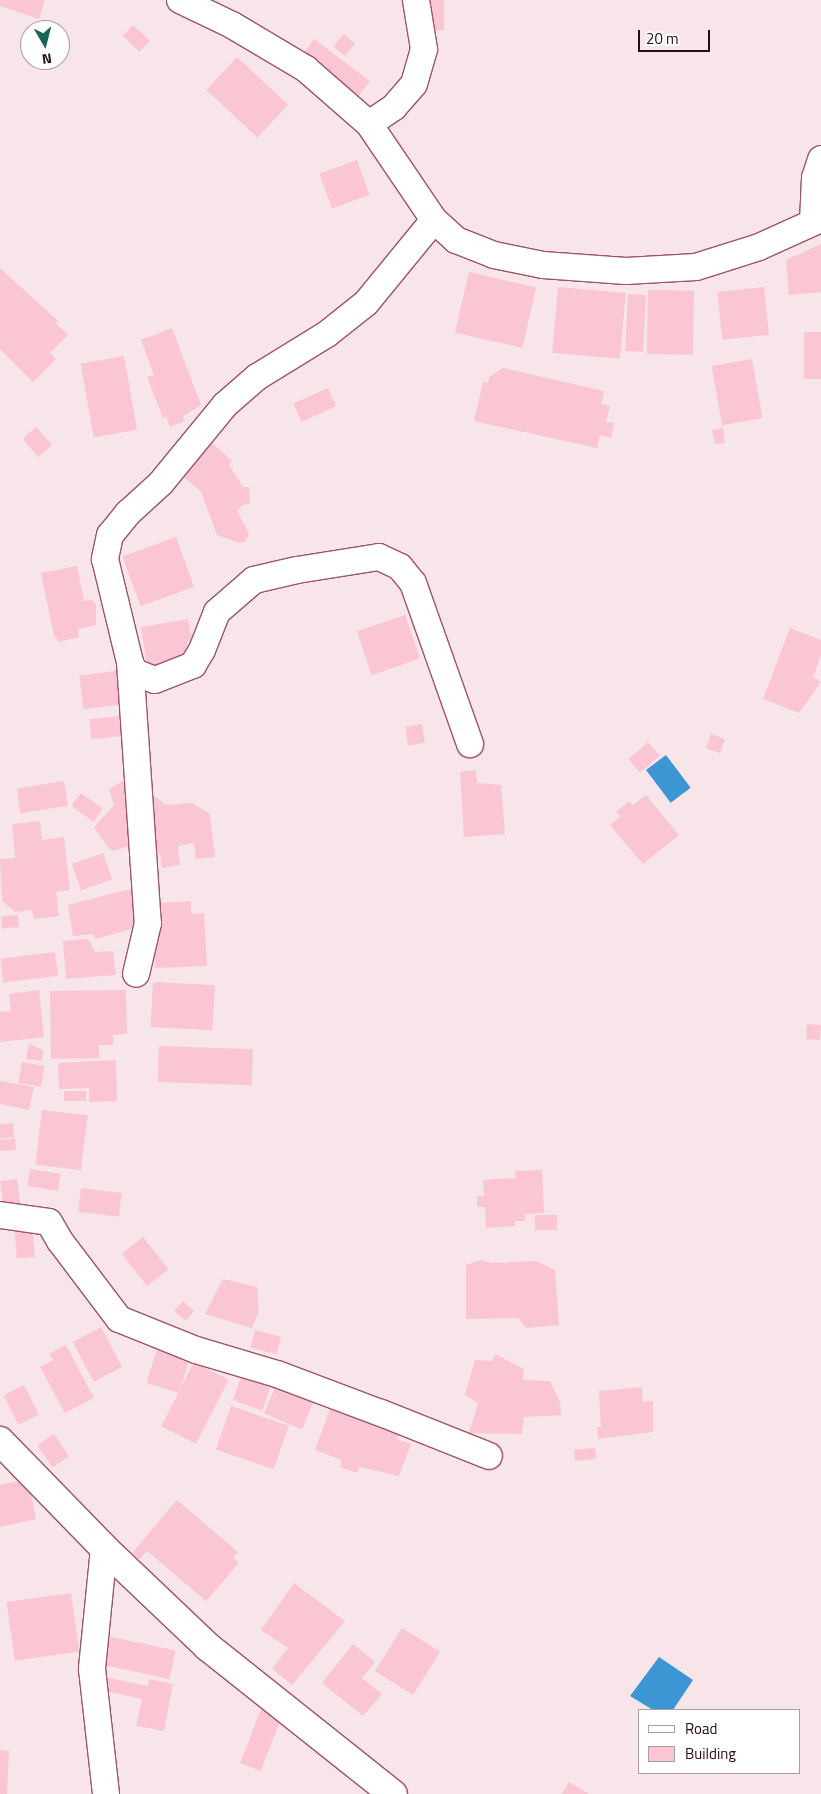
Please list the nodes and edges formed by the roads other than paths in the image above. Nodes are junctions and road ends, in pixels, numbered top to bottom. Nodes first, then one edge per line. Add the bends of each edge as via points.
1 (180, 0) edge
2 (416, 0) edge
3 (369, 124) junction
4 (821, 159) edge
5 (434, 220) junction
6 (817, 221) edge
7 (130, 662) junction
8 (470, 744) dead end
9 (136, 974) dead end
10 (0, 1215) edge
11 (0, 1441) edge
12 (489, 1456) dead end
13 (104, 1548) junction
14 (106, 1794) edge
15 (393, 1794) edge

1 - 3 street via 232,24 306,69
2 - 3 street via 424,49 414,84 394,107
3 - 5 street
4 - 6 street via 815,178
5 - 6 street via 456,240 494,255 543,265 626,271 696,267 759,247
5 - 7 street via 366,303 327,334 257,377 225,405 161,483 128,513 110,536 105,560
7 - 8 street via 134,672 155,680 176,674 193,665 217,612 254,580 379,557 400,567 413,582
7 - 9 street via 148,923
10 - 12 street via 49,1222 119,1319 196,1350 276,1374 355,1403
11 - 13 street
13 - 14 street via 92,1669
13 - 15 street via 208,1647

